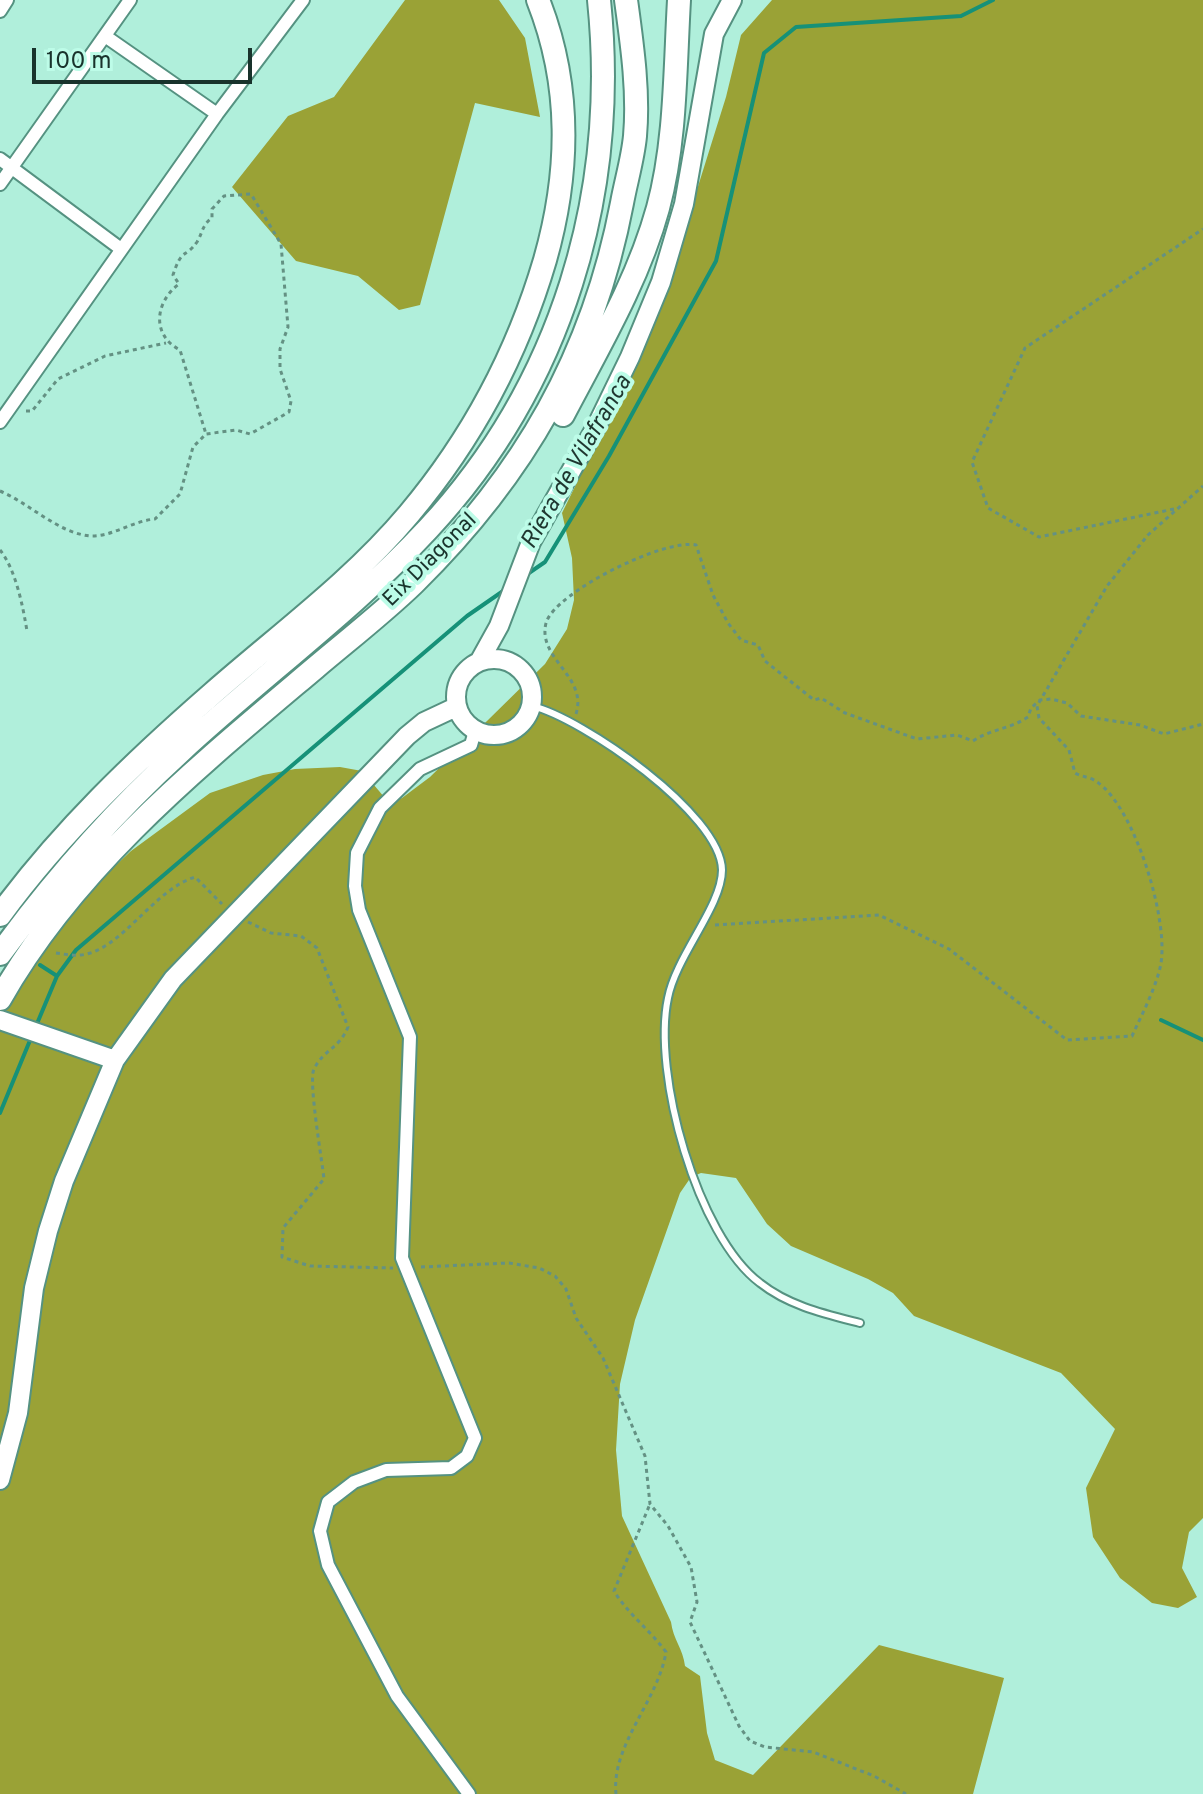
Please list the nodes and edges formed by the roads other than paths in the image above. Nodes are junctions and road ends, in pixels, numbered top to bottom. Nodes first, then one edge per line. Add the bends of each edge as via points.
1 (7, 0) edge
2 (130, 0) edge
3 (303, 0) edge
4 (538, 0) edge
5 (599, 0) edge
6 (626, 0) edge
7 (679, 0) edge
8 (732, 0) edge
9 (0, 11) edge
10 (105, 36) junction
11 (217, 114) junction
12 (0, 159) edge
13 (12, 168) junction
14 (0, 184) edge
15 (121, 249) junction
16 (0, 422) edge
17 (496, 494) junction
18 (499, 626) junction
19 (479, 662) junction
20 (513, 663) junction
21 (532, 706) junction
22 (456, 707) junction
23 (475, 731) junction
24 (0, 915) edge
25 (0, 954) edge
26 (0, 999) edge
27 (0, 1020) edge
28 (115, 1060) junction
29 (860, 1323) dead end
30 (0, 1480) edge
31 (469, 1794) edge

1 - 9 street
2 - 10 street
3 - 11 street
4 - 24 highway via 560,77 564,167 538,285 507,363 473,427 377,549 123,775 48,853
5 - 25 highway, Eix Diagonal via 603,130 584,244 550,344 505,430 409,549 103,827
6 - 17 highway, Eix Diagonal via 635,136 612,255 579,349 544,420
7 - 17 highway via 671,131 658,208 628,288 556,429 519,479
8 - 18 street via 714,34 684,204 661,282 597,425 531,542
10 - 11 street
10 - 13 street
11 - 15 street
12 - 13 street
13 - 14 street
13 - 15 street
15 - 16 street
17 - 26 highway, Eix Diagonal via 414,583 216,751 109,856 21,963
18 - 19 street
18 - 20 street
19 - 20 street
19 - 22 street via 463,674
20 - 21 street via 530,684
21 - 23 street via 520,726 508,733
21 - 29 lane via 571,720 638,767 703,824 716,846 722,869 719,891 674,977 665,1020 674,1105 697,1191 736,1261 758,1282 783,1299
22 - 23 street
22 - 28 street via 407,736 233,914 173,979
23 - 31 street via 471,745 420,769 380,808 357,853 355,886 359,910 410,1037 400,1229 404,1268 471,1424 474,1444 451,1468 386,1470 354,1482 328,1502 321,1520 328,1565 397,1696
27 - 28 street
28 - 30 street via 48,1231 34,1288 18,1413

